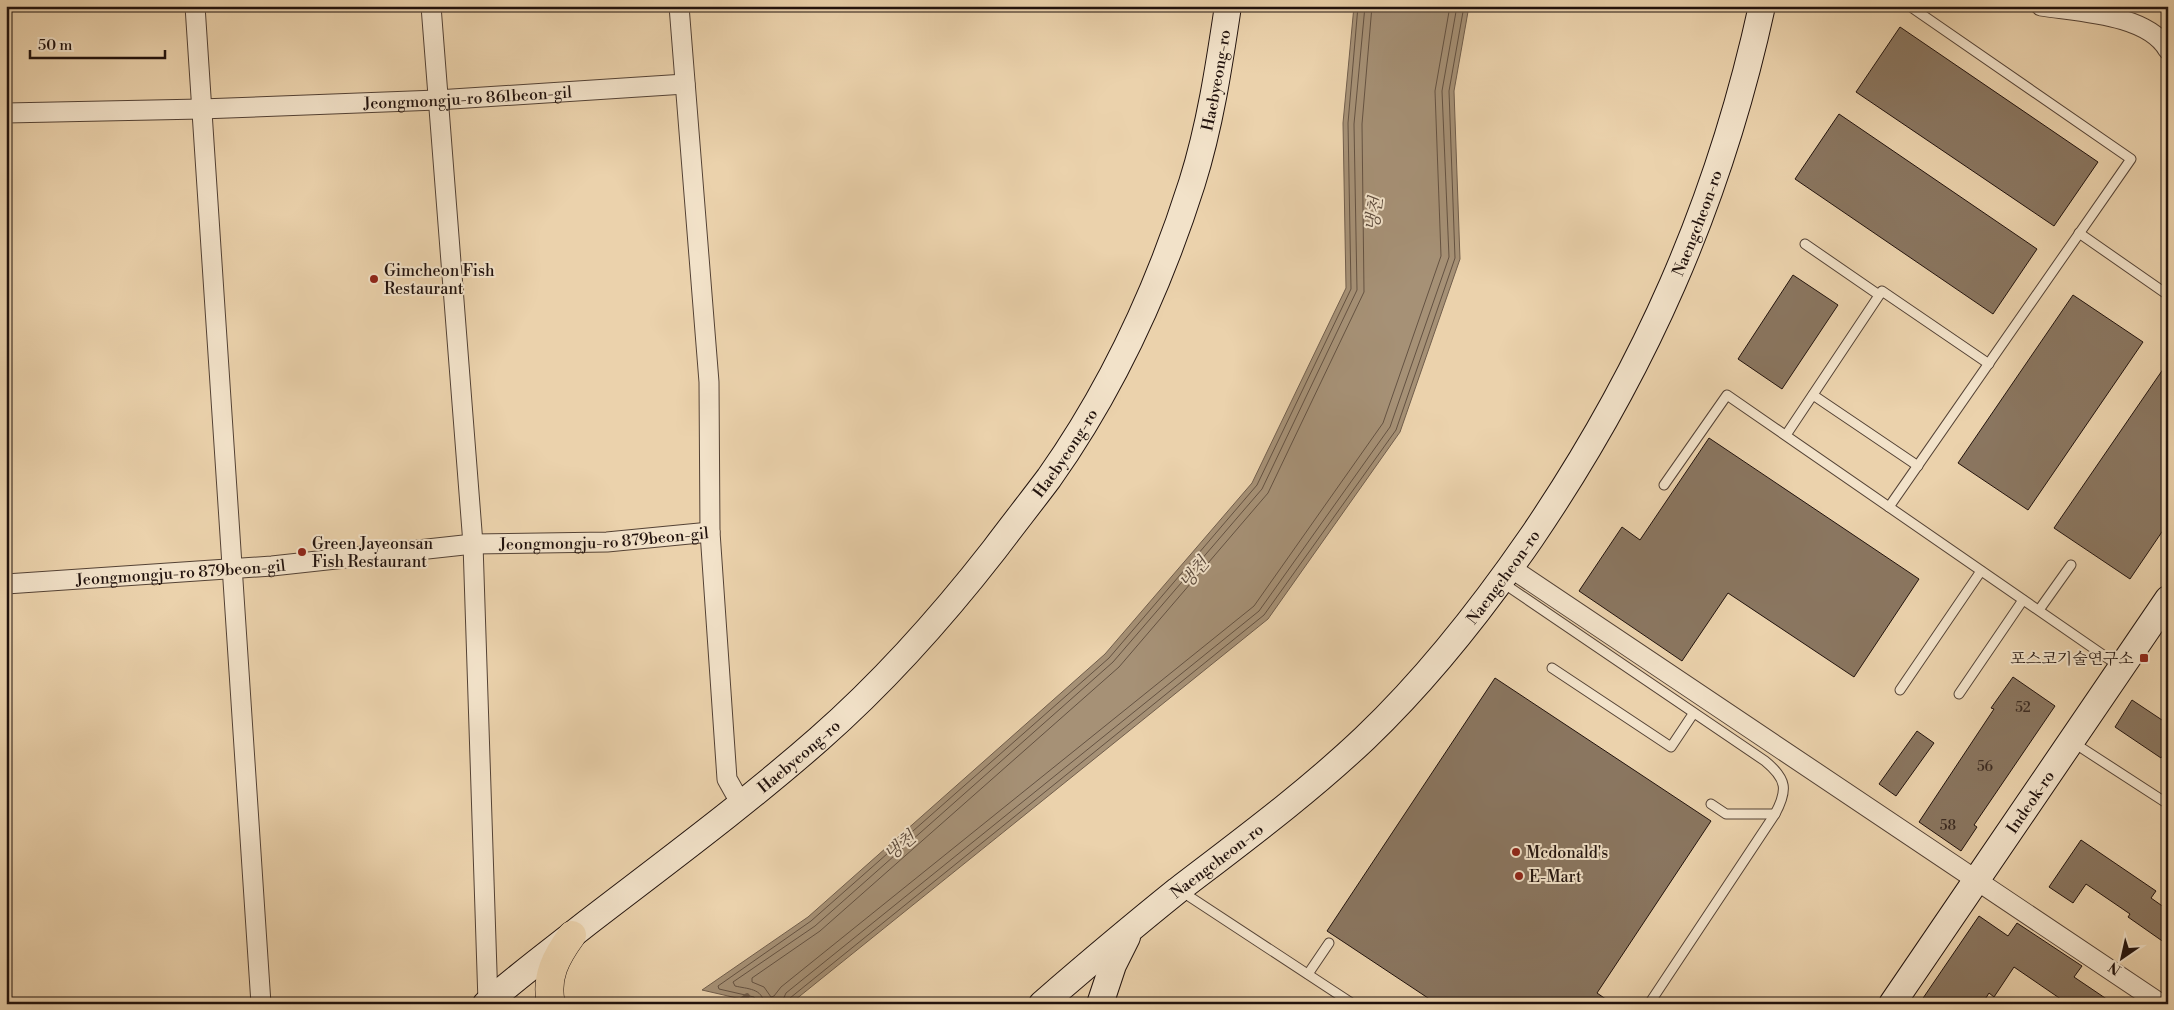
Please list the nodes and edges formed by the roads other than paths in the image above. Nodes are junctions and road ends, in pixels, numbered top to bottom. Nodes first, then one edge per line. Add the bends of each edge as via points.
1 (195, 6) edge
2 (431, 6) edge
3 (679, 6) edge
4 (1228, 6) edge
5 (1762, 6) edge
6 (2041, 6) edge
7 (1911, 7) edge
8 (2124, 13) edge
9 (2168, 50) edge
10 (685, 84) junction
11 (437, 100) junction
12 (201, 109) junction
13 (6, 113) edge
14 (2079, 233) junction
15 (1805, 244) dead end
16 (2168, 294) edge
17 (1879, 296) junction
18 (1989, 364) junction
19 (1813, 395) junction
20 (1786, 435) junction
21 (1918, 466) junction
22 (1664, 485) dead end
23 (1890, 507) junction
24 (710, 532) junction
25 (474, 544) junction
26 (2071, 564) dead end
27 (232, 568) junction
28 (1981, 571) junction
29 (1505, 575) junction
30 (6, 584) edge
31 (2168, 599) edge
32 (2023, 600) junction
33 (2039, 610) junction
34 (1552, 668) dead end
35 (2121, 668) junction
36 (1900, 690) dead end
37 (1960, 694) dead end
38 (1694, 714) junction
39 (480, 717) joint
40 (2071, 741) junction
41 (741, 804) junction
42 (1711, 804) dead end
43 (2168, 804) edge
44 (1775, 814) junction
45 (1977, 881) junction
46 (1179, 890) junction
47 (1131, 928) junction
48 (572, 935) junction
49 (1328, 944) dead end
50 (1308, 974) junction
51 (550, 1001) edge
52 (487, 1003) edge
53 (261, 1004) edge
54 (1042, 1004) edge
55 (1100, 1004) edge
56 (1353, 1004) edge
57 (1649, 1004) edge
58 (1892, 1004) edge
59 (2161, 1004) edge

1 - 12 street
2 - 11 street
3 - 10 street
4 - 41 street, Haebyeong-ro via 1206,132 1180,218 1122,356 1076,437 1049,478 976,573 910,652 854,708
5 - 29 street, Naengcheon-ro via 1748,71 1718,169 1659,316 1593,442
6 - 8 street
7 - 14 lane via 2131,159
8 - 9 street via 2162,40
10 - 11 street, Jeongmongju-ro 861beon-gil
10 - 24 street, Jeongmongju-ro 879beon-gil via 709,382
11 - 12 street, Jeongmongju-ro 861beon-gil
11 - 25 street
12 - 13 street, Jeongmongju-ro 861beon-gil
12 - 27 street
14 - 16 lane
14 - 18 lane
15 - 17 lane
17 - 18 lane via 1882,292
17 - 19 lane
18 - 21 lane
19 - 20 lane
19 - 21 lane
20 - 22 lane via 1727,395
20 - 23 lane
21 - 23 lane
23 - 28 lane
24 - 25 street, Jeongmongju-ro 879beon-gil via 607,542
24 - 41 street, Haebyeong-ro via 727,779
25 - 27 street, Jeongmongju-ro 879beon-gil
25 - 39 street, Jeongmongju-ro 879beon-gil
26 - 33 lane
27 - 30 street, Jeongmongju-ro 879beon-gil
27 - 53 street
28 - 32 lane
28 - 36 lane
29 - 38 lane
29 - 45 street
29 - 46 street, Naengcheon-ro via 1422,678 1364,738 1252,834
31 - 35 street, Indeok-ro
32 - 33 lane
32 - 37 lane
33 - 35 lane
34 - 38 lane via 1671,747
35 - 40 street, Indeok-ro
38 - 44 lane via 1766,761 1781,776 1784,795
39 - 52 street, Haebyeong-ro
40 - 43 lane
40 - 45 street, Indeok-ro
41 - 48 street, Haebyeong-ro
42 - 44 lane via 1726,814
44 - 57 lane
45 - 58 street, Indeok-ro
45 - 59 street
46 - 47 street, Naengcheon-ro
46 - 50 lane
47 - 54 street, Naengcheon-ro
47 - 55 street via 1113,965
48 - 51 main road via 551,970
48 - 52 street, Haebyeong-ro
49 - 50 lane
50 - 56 lane

